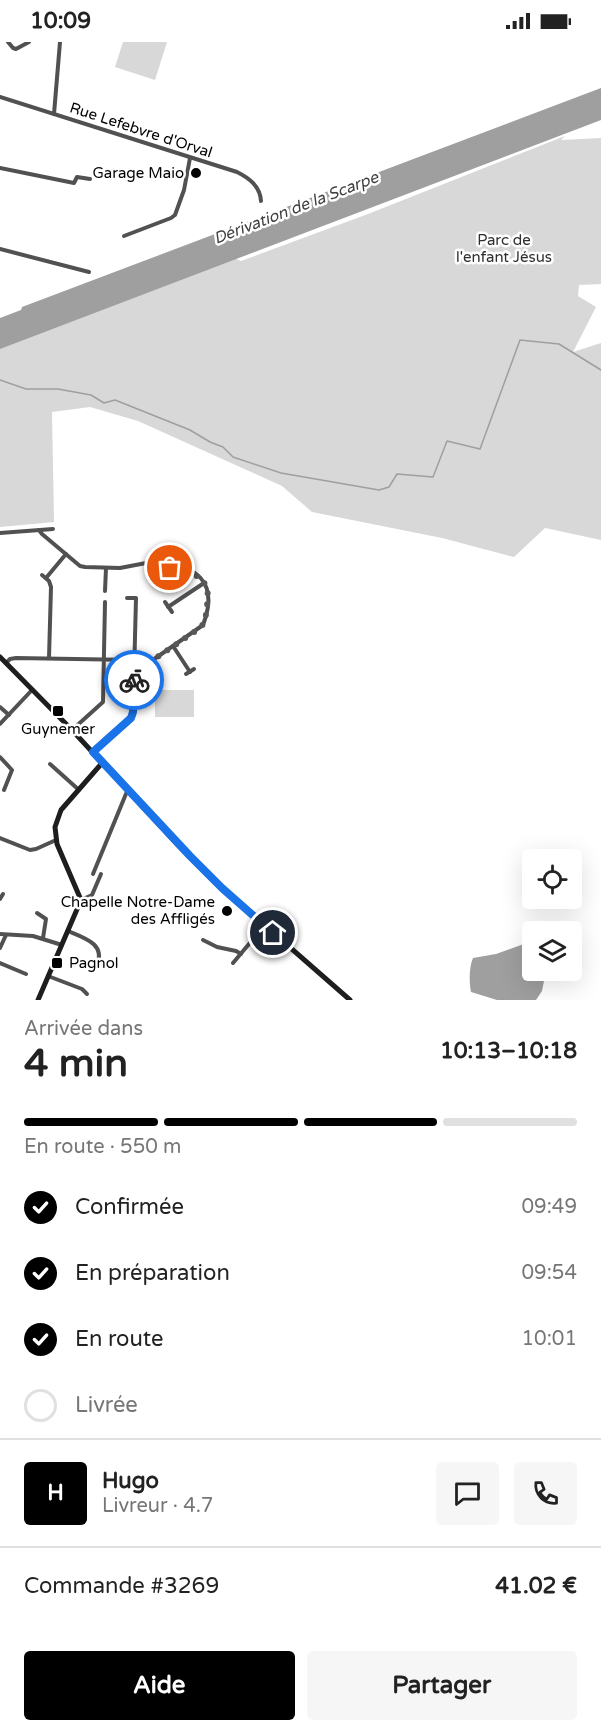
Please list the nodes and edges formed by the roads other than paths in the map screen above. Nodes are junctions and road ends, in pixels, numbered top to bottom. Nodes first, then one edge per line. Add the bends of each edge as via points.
1 (9, 42) edge
2 (29, 42) edge
3 (60, 42) edge
4 (0, 97) edge
5 (54, 114) junction
6 (190, 158) junction
7 (0, 168) edge
8 (90, 179) dead end
9 (261, 201) dead end
10 (124, 236) dead end
11 (0, 249) edge
12 (89, 272) dead end
13 (53, 529) dead end
14 (39, 530) junction
15 (0, 533) edge
16 (66, 554) junction
17 (106, 568) junction
18 (204, 583) junction
19 (105, 591) dead end
20 (127, 598) dead end
21 (105, 602) dead end
22 (165, 602) dead end
23 (168, 607) junction
24 (172, 612) dead end
25 (173, 646) junction
26 (0, 657) edge
27 (49, 658) junction
28 (104, 660) junction
29 (134, 662) junction
30 (6, 663) junction
31 (190, 672) dead end
32 (33, 689) junction
33 (0, 707) edge
34 (9, 715) junction
35 (0, 724) edge
36 (72, 730) junction
37 (93, 752) junction
38 (0, 757) edge
39 (102, 763) junction
40 (50, 764) dead end
41 (128, 789) junction
42 (4, 790) dead end
43 (79, 790) junction
44 (0, 838) edge
45 (56, 840) junction
46 (93, 874) dead end
47 (101, 874) dead end
48 (3, 894) dead end
49 (0, 899) edge
50 (81, 900) junction
51 (37, 914) dead end
52 (264, 926) junction
53 (68, 931) junction
54 (0, 934) edge
55 (6, 935) junction
56 (43, 938) junction
57 (203, 940) dead end
58 (62, 945) junction
59 (0, 948) edge
60 (241, 954) junction
61 (0, 963) edge
62 (233, 963) dead end
63 (97, 966) dead end
64 (26, 974) dead end
65 (48, 976) junction
66 (87, 994) dead end
67 (38, 1000) edge
68 (350, 1000) edge

1 - 2 street via 16,49
3 - 5 street
4 - 5 street, Rue Lefebvre d'Orval
5 - 6 street, Rue Lefebvre d'Orval
6 - 9 street, Rue Lefebvre d'Orval via 244,176 258,188
6 - 10 street via 175,215
7 - 8 street via 74,183 77,177
11 - 12 street
13 - 14 street
14 - 15 street
14 - 16 street
16 - 17 street via 82,566
16 - 27 street via 44,577 51,587
17 - 18 street via 146,562 195,573
17 - 19 street
18 - 23 street
18 - 25 street via 209,594 204,623
20 - 29 street via 136,598
21 - 28 street
22 - 23 street
23 - 24 street
25 - 29 street via 148,663
25 - 31 street
26 - 30 main road
27 - 28 street
27 - 30 street via 16,658
28 - 29 street
28 - 36 street via 102,704
29 - 37 street via 132,716
30 - 32 main road
32 - 34 street
32 - 36 main road
33 - 34 street
34 - 35 street
36 - 37 main road
37 - 39 main road
38 - 42 street via 12,770
39 - 41 main road
39 - 43 main road
40 - 43 street
41 - 46 street
41 - 52 main road via 213,880
43 - 45 main road via 58,817
44 - 45 street via 30,850
45 - 50 main road
47 - 50 street via 92,895
48 - 49 street
50 - 53 main road
51 - 56 street via 46,919
52 - 60 street
52 - 68 main road
53 - 58 main road
53 - 63 street via 96,946 100,953
54 - 55 street
55 - 56 street
55 - 59 street
56 - 58 street
57 - 60 street
58 - 65 main road
60 - 62 street
61 - 64 street
65 - 66 street
65 - 67 main road

